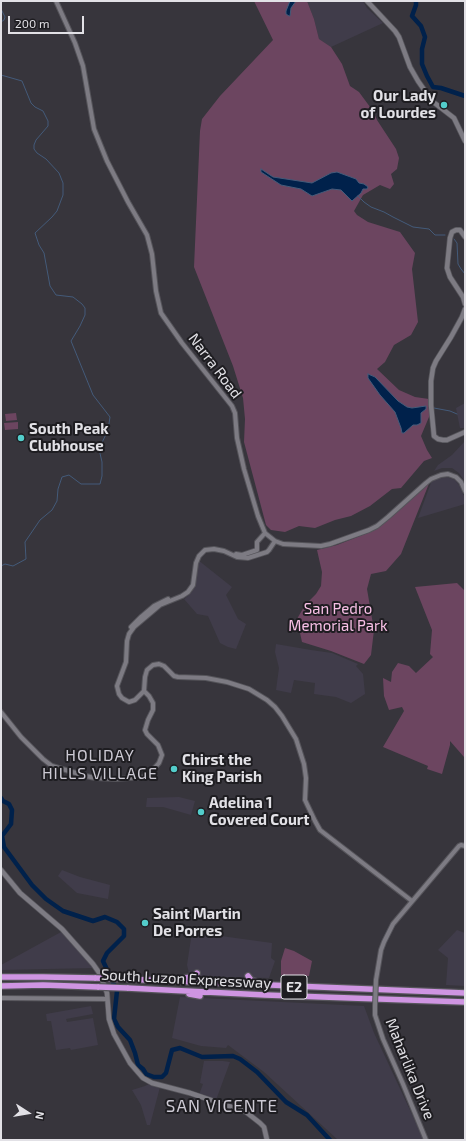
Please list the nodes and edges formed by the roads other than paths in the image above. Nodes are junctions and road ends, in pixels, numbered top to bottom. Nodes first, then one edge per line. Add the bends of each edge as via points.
1 (56, 1) edge
2 (367, 1) edge
3 (465, 141) edge
4 (465, 237) edge
5 (465, 304) edge
6 (465, 309) edge
7 (465, 432) edge
8 (465, 491) edge
9 (265, 533) junction
10 (275, 541) junction
11 (257, 550) junction
12 (263, 553) junction
13 (124, 668) junction
14 (144, 691) junction
15 (1, 712) edge
16 (463, 845) edge
17 (1, 870) edge
18 (412, 901) junction
19 (197, 973) dead end
20 (248, 976) dead end
21 (1, 977) edge
22 (162, 980) junction
23 (1, 986) edge
24 (278, 986) junction
25 (161, 990) junction
26 (465, 993) edge
27 (265, 995) junction
28 (200, 996) dead end
29 (1, 998) edge
30 (237, 998) dead end
31 (107, 999) junction
32 (465, 1002) edge
33 (267, 1140) edge
34 (426, 1140) edge

1 - 9 street, Narra Road via 83,66 94,128 107,160 147,235 161,313 232,406 244,469
2 - 3 main road via 395,30 410,67 428,97 452,116
4 - 5 main road via 460,230 452,232 447,268
6 - 7 main road via 436,361 431,380 431,407 436,438 447,440
8 - 10 street via 456,477 441,475 431,479 369,530 321,546
9 - 10 street
9 - 11 street via 257,542
10 - 12 street via 269,550
11 - 12 street
11 - 13 street via 242,555 215,546 201,551 195,558 191,581 186,591 154,606 131,626 125,637
12 - 13 street via 244,558 214,549 205,550 196,563 193,584 188,592 160,605 130,632
13 - 14 street via 118,683 119,694 132,702
14 - 15 street via 149,696 153,710 148,720 147,734 158,745 162,755 159,763 143,777 98,779 52,766 21,737
14 - 18 street via 147,670 159,664 174,676 222,680 249,689 275,707 296,739 304,764 305,800 320,830
16 - 18 street, Maharlika Drive
17 - 31 main road via 20,893 62,929 93,964 104,983
18 - 34 street, Maharlika Drive, bridge via 390,930 381,950 374,1006 383,1039
19 - 22 highway via 193,977
20 - 24 highway via 257,982
21 - 22 highway, South Luzon Expressway / E2, bridge
22 - 24 highway, South Luzon Expressway / E2
23 - 25 highway, South Luzon Expressway / E2, bridge via 43,985
24 - 26 highway, South Luzon Expressway / E2
25 - 27 highway, South Luzon Expressway / E2
25 - 28 highway
27 - 30 highway
27 - 32 highway, South Luzon Expressway / E2
29 - 31 street
31 - 33 main road via 114,1034 130,1063 143,1078 246,1112 264,1127

